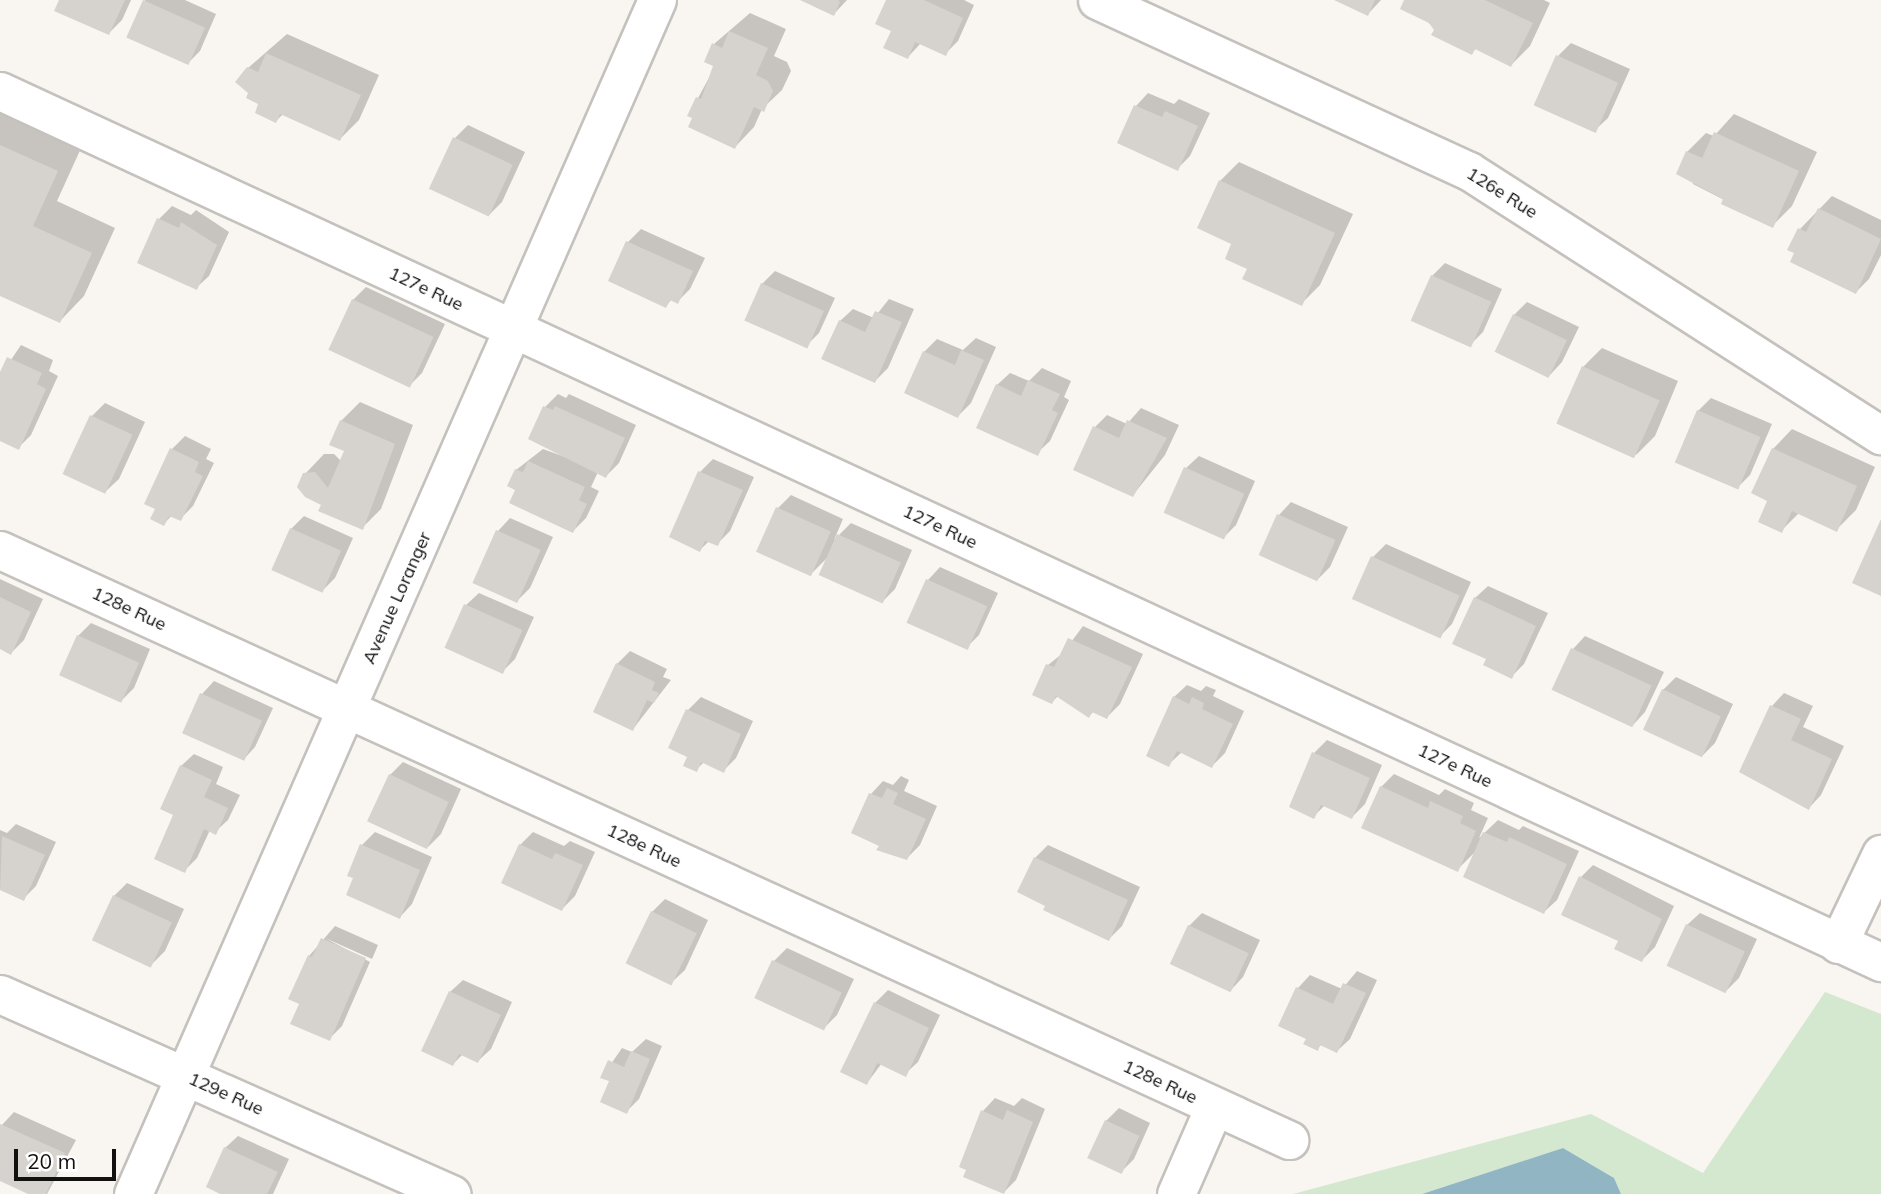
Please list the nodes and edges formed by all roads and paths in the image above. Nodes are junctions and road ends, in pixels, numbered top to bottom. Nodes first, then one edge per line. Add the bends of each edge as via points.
1 (657, 0) edge
2 (1097, 0) edge
3 (0, 91) edge
4 (515, 330) junction
5 (1881, 435) edge
6 (0, 550) edge
7 (348, 710) junction
8 (1881, 854) edge
9 (1838, 944) junction
10 (1881, 962) edge
11 (0, 993) edge
12 (188, 1077) junction
13 (1214, 1107) junction
14 (1289, 1140) dead end
15 (133, 1194) edge
16 (452, 1194) edge
17 (1176, 1194) edge

1 - 4 street, Avenue Loranger
2 - 5 street, 126e Rue via 1469,171
3 - 4 street, 127e Rue
4 - 7 street, Avenue Loranger
4 - 9 street, 127e Rue
6 - 7 street, 128e Rue
7 - 12 street, Avenue Loranger
7 - 13 street, 128e Rue
8 - 9 street
9 - 10 street, 127e Rue
11 - 12 street, 129e Rue
12 - 15 street, Avenue Loranger
12 - 16 street, 129e Rue
13 - 14 street, 128e Rue
13 - 17 street

